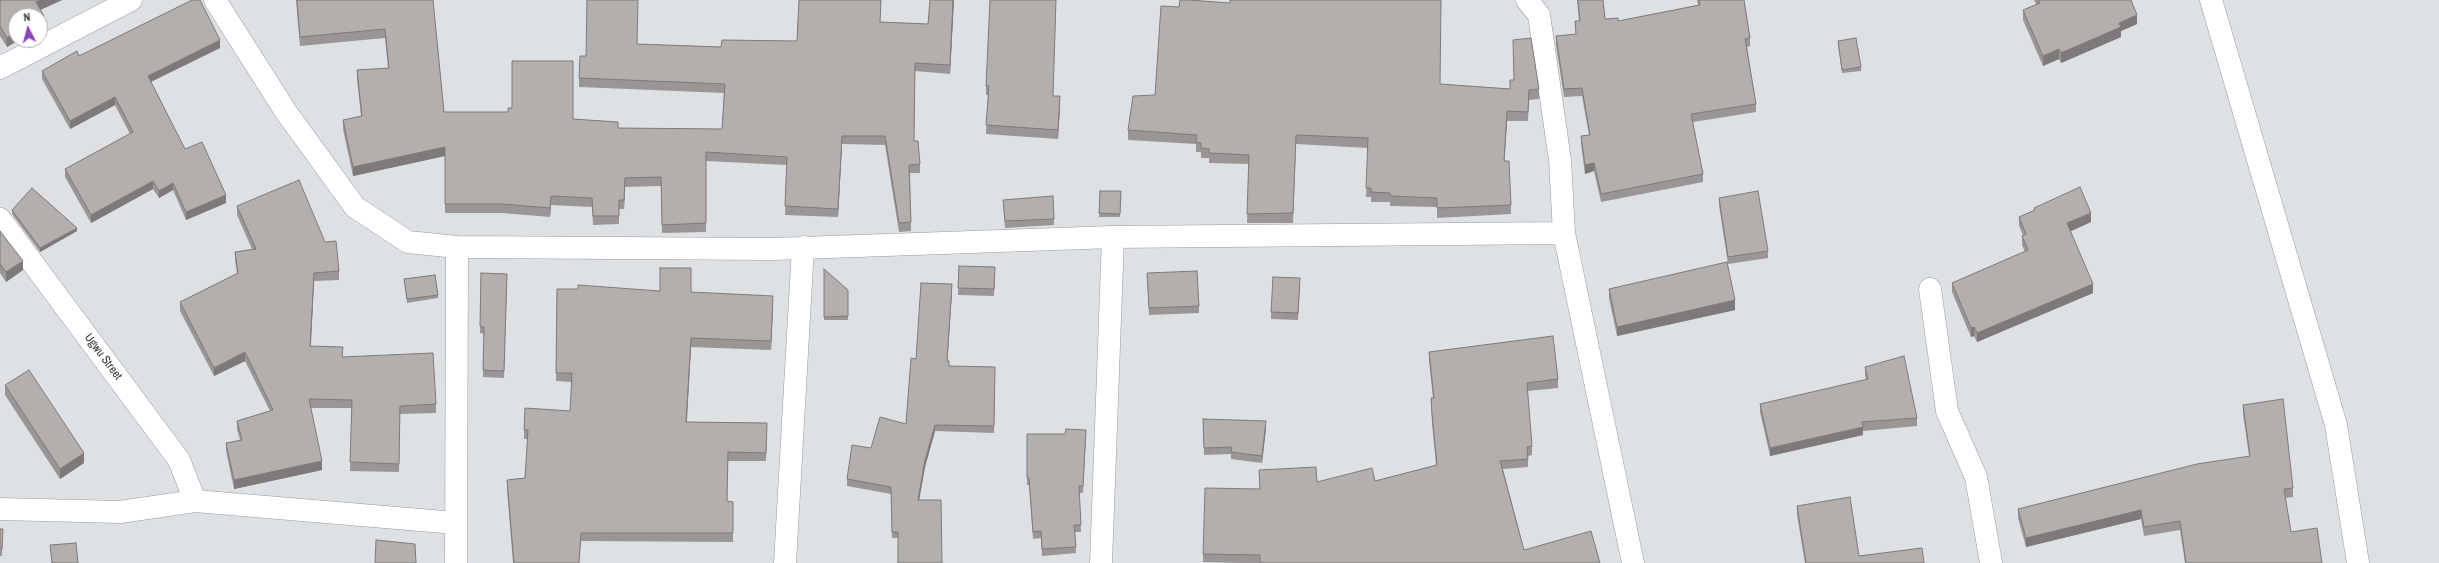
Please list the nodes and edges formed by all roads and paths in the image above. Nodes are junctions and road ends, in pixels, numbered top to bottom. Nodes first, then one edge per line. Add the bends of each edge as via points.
1 (131, 0) edge
2 (215, 0) edge
3 (1528, 0) edge
4 (2211, 0) edge
5 (0, 68) edge
6 (0, 219) edge
7 (1564, 233) junction
8 (1113, 237) junction
9 (803, 246) junction
10 (457, 247) junction
11 (1930, 289) dead end
12 (195, 501) junction
13 (0, 509) edge
14 (456, 524) junction
15 (456, 563) edge
16 (785, 563) edge
17 (1101, 563) edge
18 (1633, 563) edge
19 (1992, 563) edge
20 (2358, 563) edge

1 - 5 street
2 - 10 street via 286,112 355,208 408,242
3 - 7 street via 1539,15 1560,160
4 - 20 street via 2336,425
6 - 12 street, Ugwu Street via 178,460
7 - 8 street
7 - 18 street
8 - 9 street via 927,245
8 - 17 street
9 - 10 street via 773,249
9 - 16 street
10 - 14 street
11 - 19 street via 1947,411 1976,477
12 - 13 street via 120,512
12 - 14 street
14 - 15 street

